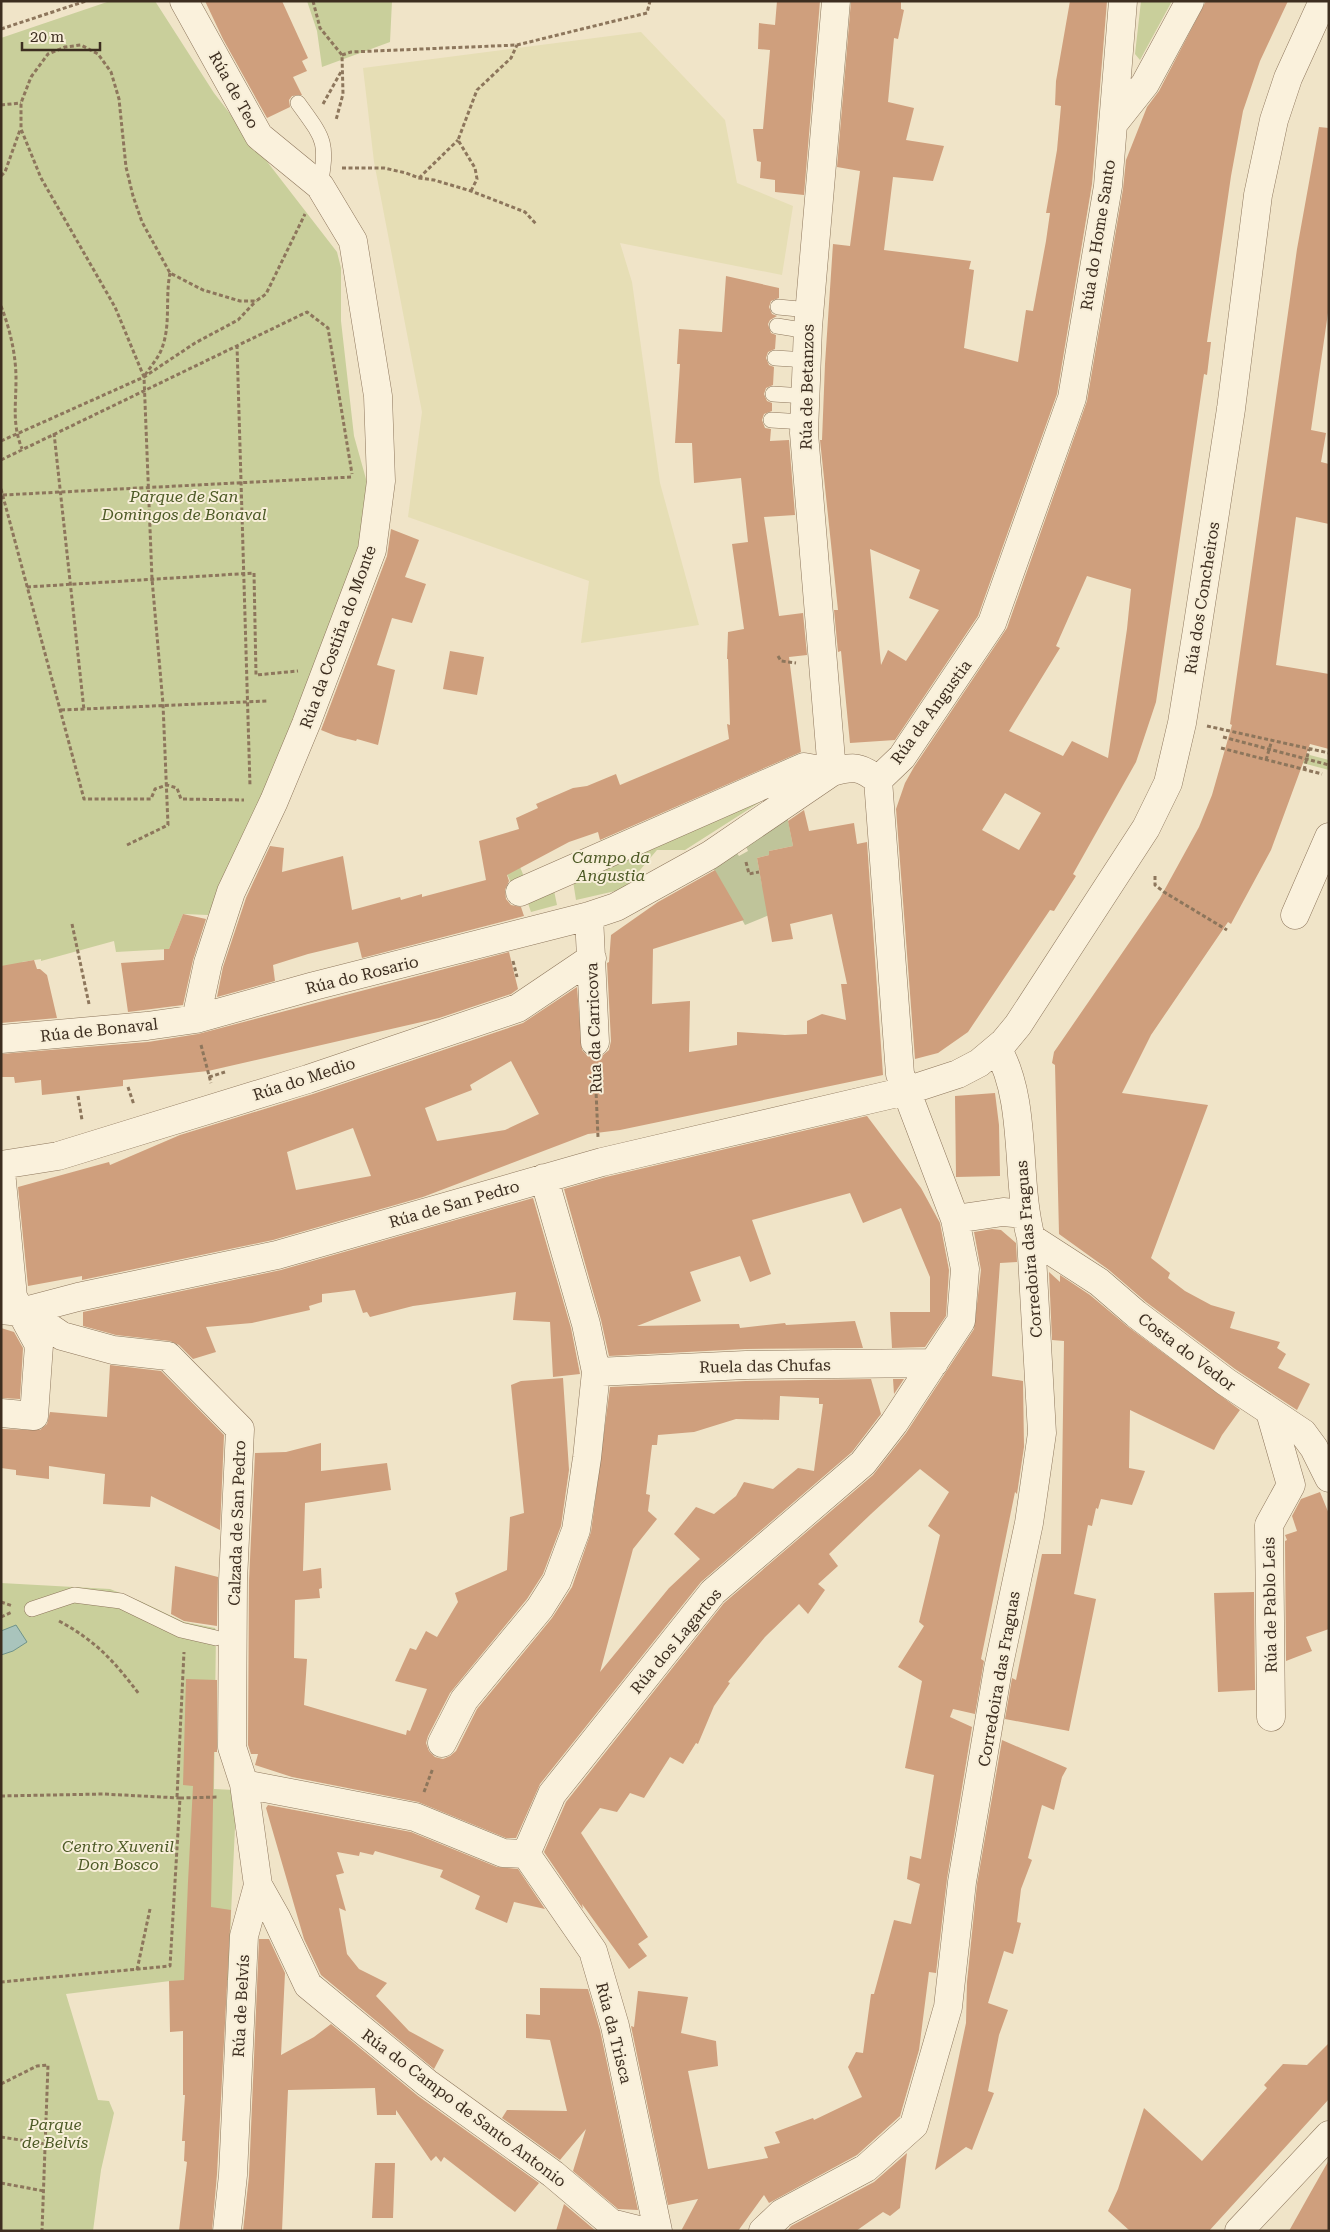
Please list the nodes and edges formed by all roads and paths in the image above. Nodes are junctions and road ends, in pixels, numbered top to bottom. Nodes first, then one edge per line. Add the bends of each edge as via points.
1 (86, 1) edge
2 (184, 1) edge
3 (313, 1) edge
4 (650, 1) edge
5 (836, 1) edge
6 (1123, 1) edge
7 (1190, 1) edge
8 (1322, 3) edge
9 (1, 29) edge
10 (517, 44) junction
11 (342, 55) junction
12 (342, 70) junction
13 (21, 103) junction
14 (298, 103) dead end
15 (1, 105) edge
16 (321, 107) dead end
17 (335, 123) dead end
18 (1114, 123) junction
19 (20, 129) junction
20 (458, 140) junction
21 (340, 159) dead end
22 (342, 168) junction
23 (1, 176) edge
24 (328, 178) junction
25 (418, 178) junction
26 (470, 191) junction
27 (306, 212) dead end
28 (536, 224) dead end
29 (170, 273) junction
30 (256, 300) junction
31 (1, 306) edge
32 (778, 306) dead end
33 (808, 320) junction
34 (777, 326) dead end
35 (237, 345) junction
36 (1081, 346) joint
37 (775, 358) dead end
38 (807, 360) junction
39 (144, 377) junction
40 (144, 391) junction
41 (773, 394) dead end
42 (805, 409) junction
43 (771, 420) dead end
44 (54, 433) junction
45 (17, 435) junction
46 (1, 441) edge
47 (22, 449) junction
48 (1, 460) edge
49 (352, 477) junction
50 (241, 483) junction
51 (354, 486) dead end
52 (148, 488) junction
53 (1, 489) edge
54 (60, 492) junction
55 (3, 495) junction
56 (244, 573) junction
57 (152, 579) junction
58 (70, 584) junction
59 (27, 586) junction
60 (778, 656) dead end
61 (797, 663) dead end
62 (308, 670) dead end
63 (248, 701) junction
64 (266, 701) dead end
65 (163, 704) junction
66 (61, 710) junction
67 (84, 710) junction
68 (1225, 728) dead end
69 (1223, 737) dead end
70 (1272, 740) junction
71 (1221, 748) dead end
72 (1309, 749) junction
73 (1329, 753) edge
74 (1266, 760) junction
75 (1329, 765) edge
76 (1304, 770) junction
77 (832, 772) junction
78 (1322, 774) dead end
79 (878, 780) junction
80 (167, 786) junction
81 (250, 790) dead end
82 (250, 800) dead end
83 (1329, 837) edge
84 (128, 845) dead end
85 (744, 854) dead end
86 (759, 872) dead end
87 (1154, 876) dead end
88 (520, 892) dead end
89 (1295, 914) dead end
90 (589, 916) junction
91 (72, 924) dead end
92 (1227, 930) dead end
93 (592, 958) junction
94 (90, 1009) dead end
95 (196, 1019) junction
96 (1, 1039) edge
97 (595, 1042) joint
98 (998, 1048) junction
99 (225, 1072) dead end
100 (208, 1077) junction
101 (128, 1087) dead end
102 (214, 1090) dead end
103 (906, 1091) junction
104 (78, 1096) dead end
105 (136, 1113) dead end
106 (84, 1128) dead end
107 (598, 1139) dead end
108 (1, 1165) edge
109 (1, 1171) edge
110 (544, 1178) junction
111 (955, 1219) junction
112 (1028, 1226) junction
113 (11, 1311) edge
114 (934, 1363) junction
115 (596, 1372) junction
116 (1270, 1412) junction
117 (1, 1413) edge
118 (1329, 1478) edge
119 (32, 1609) joint
120 (216, 1638) dead end
121 (184, 1650) dead end
122 (139, 1694) dead end
123 (1271, 1717) dead end
124 (442, 1743) joint
125 (235, 1790) junction
126 (1, 1796) edge
127 (178, 1798) junction
128 (415, 1817) junction
129 (526, 1854) junction
130 (258, 1885) junction
131 (150, 1909) dead end
132 (137, 1970) junction
133 (1, 1982) edge
134 (1, 2084) edge
135 (1329, 2135) edge
136 (1, 2138) edge
137 (46, 2144) junction
138 (1, 2183) edge
139 (44, 2191) junction
140 (1272, 2197) junction
141 (42, 2231) edge
142 (227, 2231) edge
143 (643, 2231) edge
144 (658, 2231) edge
145 (763, 2231) edge
146 (1239, 2231) edge
147 (1266, 2231) edge

1 - 9 path
2 - 24 street, Rúa de Teo via 259,136
3 - 11 path via 320,28
4 - 10 path via 648,13
5 - 33 street, Rúa de Betanzos
6 - 18 street, Rúa do Home Santo
7 - 18 street via 1145,84
8 - 98 street, Rúa dos Concheiros via 1288,78 1274,120 1258,195 1199,620 1182,723 1168,783 1146,828 1018,1025
10 - 11 path
10 - 20 path via 511,58 476,90
11 - 12 path
12 - 16 path
12 - 17 path via 343,94
13 - 15 path
13 - 19 path
13 - 29 path via 31,77 48,54 81,45 98,54 111,72 119,98 126,167 133,196 142,222
14 - 24 lane via 321,136
18 - 36 street, Rúa do Home Santo via 1108,186
19 - 23 path
19 - 39 path via 41,178 115,306
20 - 25 path
20 - 26 path via 478,179
21 - 22 path
22 - 24 path
22 - 25 path via 384,168
24 - 95 street, Rúa da Costiña do Monte via 353,241 378,396 381,481 378,513 372,550 306,724 231,892 208,963
25 - 26 path
26 - 28 path via 525,212
27 - 30 path via 266,294
29 - 30 path via 203,290 240,301
29 - 39 path via 166,292 167,327 162,349
30 - 39 path via 238,320 195,343
31 - 45 path via 14,350 14,422
32 - 33 lane
33 - 34 lane
33 - 38 street, Rúa de Betanzos
35 - 40 path
35 - 49 path via 307,312 328,328
35 - 50 path
36 - 79 street, Rúa da Angustia via 1072,398 992,623 902,757
37 - 38 lane
38 - 42 street, Rúa de Betanzos
39 - 40 path
39 - 45 path
40 - 44 path
40 - 52 path
41 - 42 lane
42 - 43 lane
42 - 77 street, Rúa de Betanzos via 808,499
44 - 47 path
44 - 54 path
45 - 46 path
45 - 47 path
47 - 48 path
49 - 50 path
49 - 51 path
50 - 52 path
50 - 56 path
52 - 54 path
52 - 57 path
53 - 55 path
54 - 55 path
54 - 58 path
55 - 59 path
56 - 57 path
56 - 62 path via 254,573 256,675
56 - 63 path
57 - 58 path
57 - 65 path
58 - 59 path
58 - 67 path
59 - 66 path
60 - 61 path via 782,661
63 - 64 path
63 - 65 path
63 - 81 path
65 - 67 path
65 - 80 path
66 - 67 path
66 - 80 path via 84,799 151,799 155,789
68 - 70 path
69 - 75 path, bridge
70 - 72 path
70 - 74 path
71 - 74 path
72 - 73 path
72 - 76 path
74 - 76 path
76 - 78 path
77 - 79 street via 850,767 867,771
77 - 88 street via 804,768
77 - 90 street, Rúa do Rosario via 710,854 616,907
79 - 103 street, Rúa da Angustia via 897,1046 900,1074
80 - 82 path via 177,788 181,799
80 - 84 path via 168,825
83 - 89 street
85 - 86 path via 749,874
87 - 92 path via 1154,885
90 - 93 street, Rúa da Carricova
90 - 95 street, Rúa do Rosario
91 - 94 path
93 - 97 street, Rúa da Carricova
93 - 108 street, Rúa do Medio via 518,1008 308,1079 58,1156
95 - 96 street, Rúa de Bonaval
95 - 100 path
97 - 107 path, Rúa da Carricova
98 - 103 street, Rúa dos Concheiros via 958,1074
98 - 112 street, Corredoira das Fraguas via 1010,1071
99 - 100 path
100 - 102 path
101 - 105 path
103 - 110 street, Rúa de San Pedro
103 - 111 street, Rúa da Angustia
104 - 106 path
109 - 113 street via 13,1298
110 - 113 street, Rúa de San Pedro via 277,1255
110 - 115 street via 586,1324
111 - 112 street via 1003,1212
111 - 114 street, Rúa dos Lagartos via 965,1269 961,1321
112 - 116 street, Costa do Vedor via 1136,1314
112 - 145 street, Corredoira das Fraguas via 1042,1433 1029,1523 998,1669 962,1882 948,2007 914,2125 866,2168 782,2213
113 - 117 street via 38,1346 34,1416
113 - 125 street, Calzada de San Pedro via 37,1319 62,1336 113,1350 168,1356 240,1429 233,1581 232,1747
114 - 115 street, Ruela das Chufas via 746,1365
114 - 129 street, Rúa dos Lagartos via 863,1462 713,1592 552,1794
115 - 124 street via 576,1530 557,1581 540,1608 464,1700
116 - 118 street, Costa do Vedor via 1308,1438
116 - 123 street, Rúa de Pablo Leis via 1291,1485 1269,1525
119 - 120 lane via 74,1595 111,1599 181,1630
119 - 122 path via 84,1634 113,1660
121 - 127 path
124 - 128 path
125 - 127 path
125 - 128 street
125 - 130 street, Rúa de Belvís
126 - 127 path via 53,1794
127 - 132 path via 170,1966
128 - 129 street via 503,1853
129 - 144 street, Rúa da Trisca via 593,1951 615,2026
130 - 142 street, Rúa de Belvís via 244,1936 233,2175
130 - 143 street, Rúa do Campo de Santo Antonio via 308,1985 427,2083 554,2174 611,2223
131 - 132 path
132 - 133 path
134 - 137 path via 37,2066 48,2065
135 - 140 street
136 - 137 path
137 - 139 path
138 - 139 path
139 - 141 path
140 - 146 street
140 - 147 street

